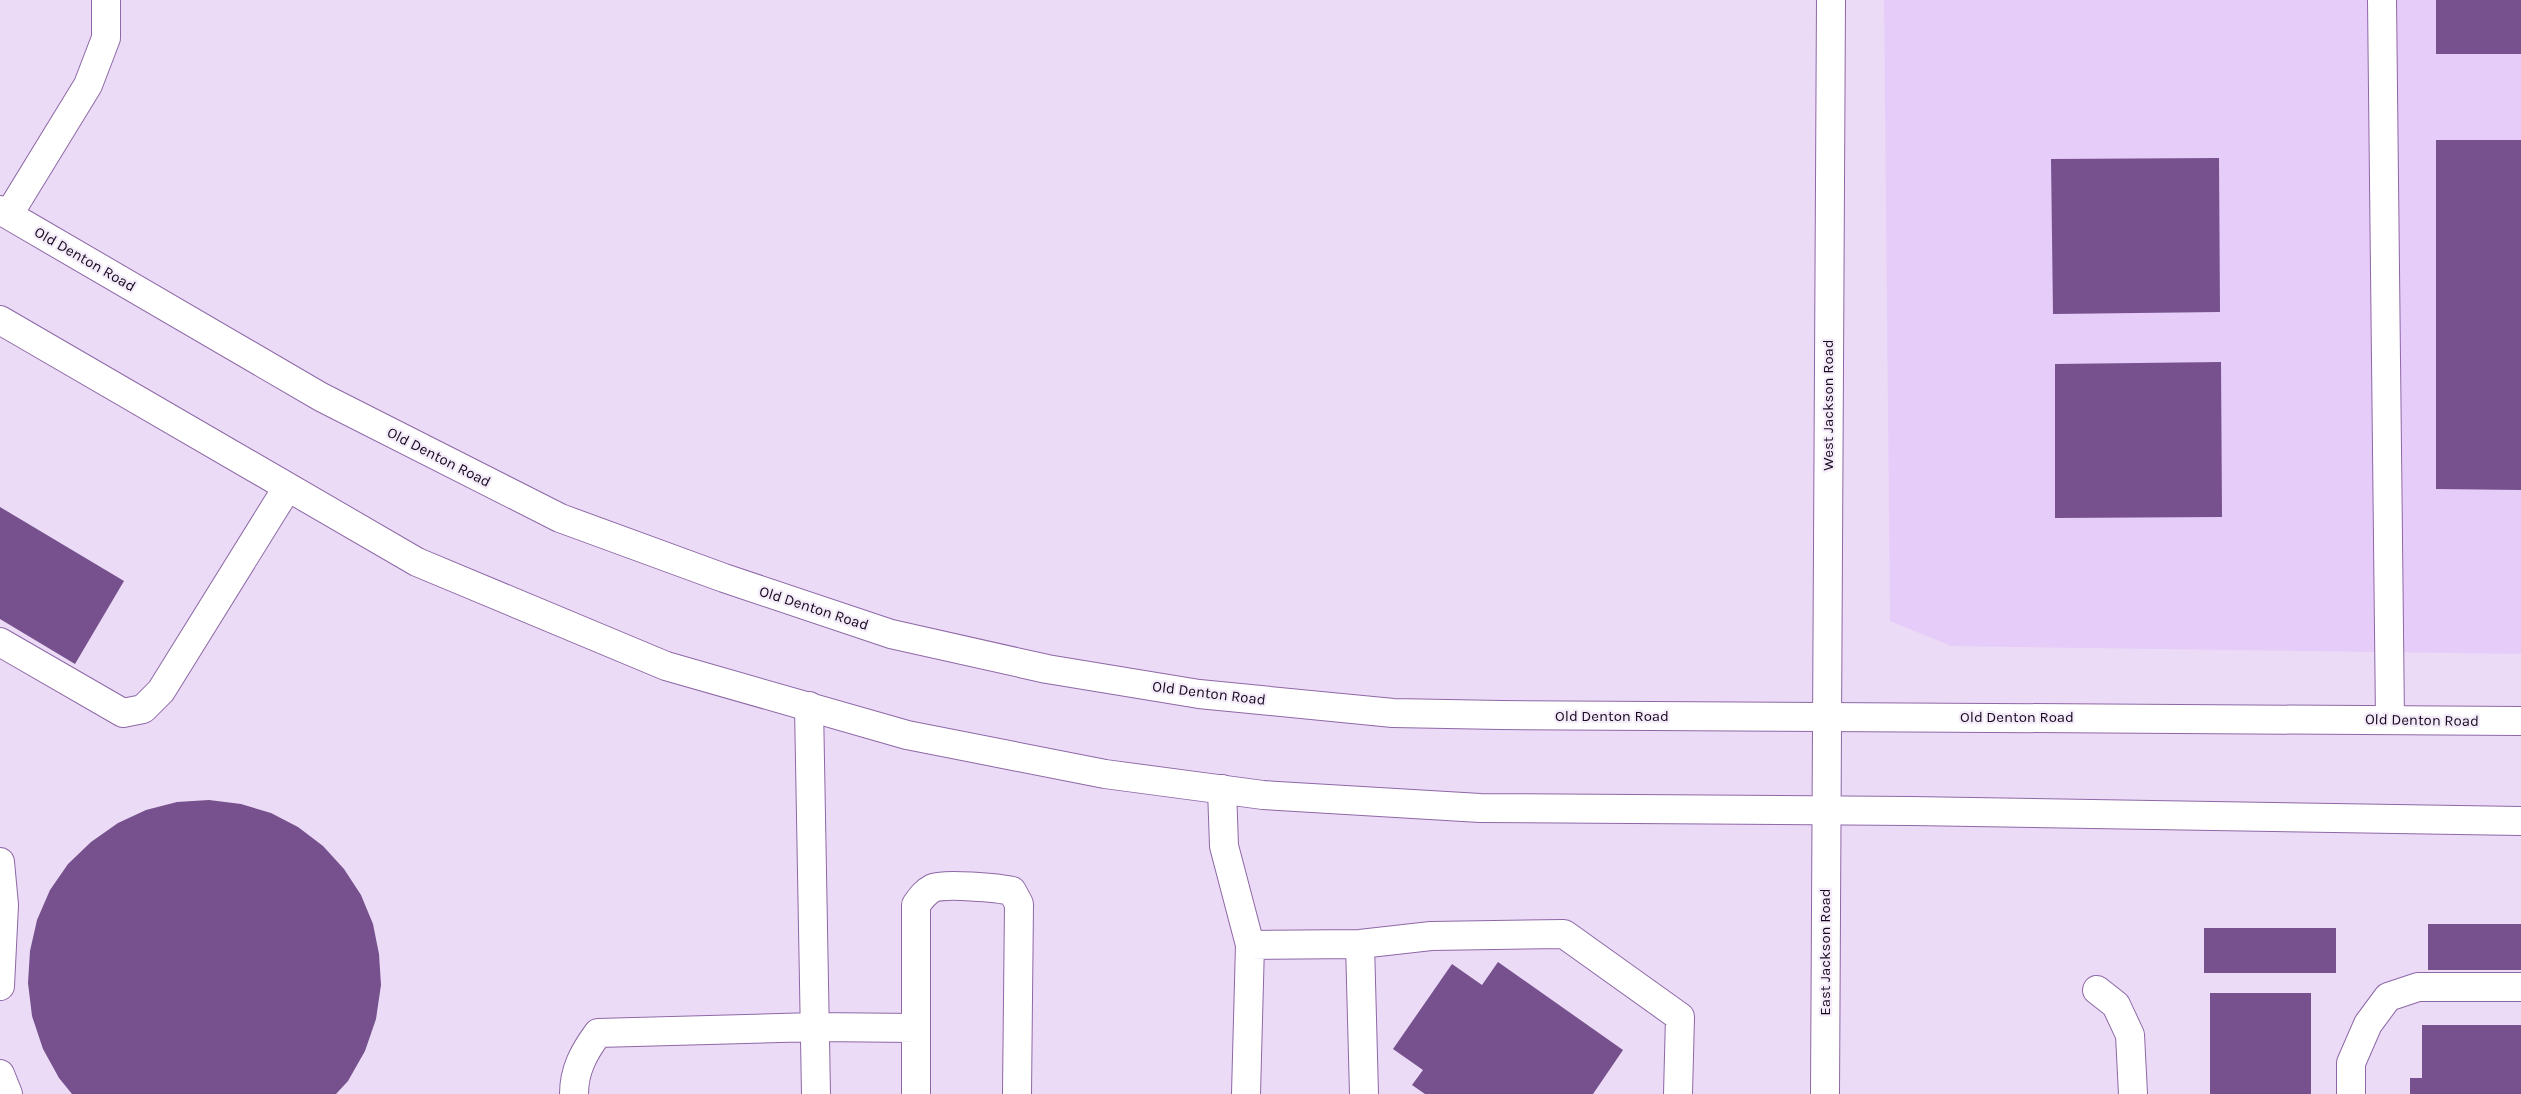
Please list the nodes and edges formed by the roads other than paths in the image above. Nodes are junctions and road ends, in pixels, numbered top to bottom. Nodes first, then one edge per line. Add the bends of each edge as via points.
1 (106, 0) edge
2 (1832, 0) edge
3 (2382, 0) edge
4 (3, 218) edge
5 (0, 320) edge
6 (287, 488) junction
7 (0, 642) edge
8 (809, 706) junction
9 (1826, 716) junction
10 (2390, 720) junction
11 (2521, 721) edge
12 (1222, 789) junction
13 (1826, 810) junction
14 (2521, 821) edge
15 (0, 862) edge
16 (1360, 944) junction
17 (1250, 946) junction
18 (0, 986) edge
19 (2521, 987) edge
20 (2097, 990) dead end
21 (815, 1027) junction
22 (916, 1028) junction
23 (0, 1074) edge
24 (8, 1094) edge
25 (574, 1094) edge
26 (816, 1094) edge
27 (916, 1094) edge
28 (1017, 1094) edge
29 (1246, 1094) edge
30 (1364, 1094) edge
31 (1678, 1094) edge
32 (1825, 1094) edge
33 (2133, 1094) edge
34 (2351, 1094) edge

1 - 4 main road via 106,38 88,85
2 - 9 main road, West Jackson Road
3 - 10 main road
4 - 9 main road, Old Denton Road via 321,397 560,518 891,634 1047,669 1199,694 1393,713
5 - 6 main road
6 - 7 main road via 171,675 143,708 123,713
6 - 8 main road via 417,562 666,666
8 - 12 main road via 907,735 1105,774
8 - 21 main road
9 - 10 main road, Old Denton Road
9 - 13 main road, West Jackson Road
10 - 11 main road, Old Denton Road
12 - 13 main road via 1263,795 1480,808
12 - 17 main road via 1224,846
13 - 14 main road
13 - 32 main road, East Jackson Road
15 - 18 main road via 4,905
16 - 17 main road
16 - 30 main road
16 - 31 main road via 1431,936 1564,934 1680,1017
17 - 29 main road
19 - 34 main road via 2418,987 2388,997 2368,1024 2351,1063
20 - 33 main road via 2116,1005 2130,1035
21 - 22 main road
21 - 25 main road via 598,1033 581,1057
21 - 26 main road
22 - 27 main road
22 - 28 main road via 916,905 924,893 935,887 999,888 1012,892 1019,904
23 - 24 main road

